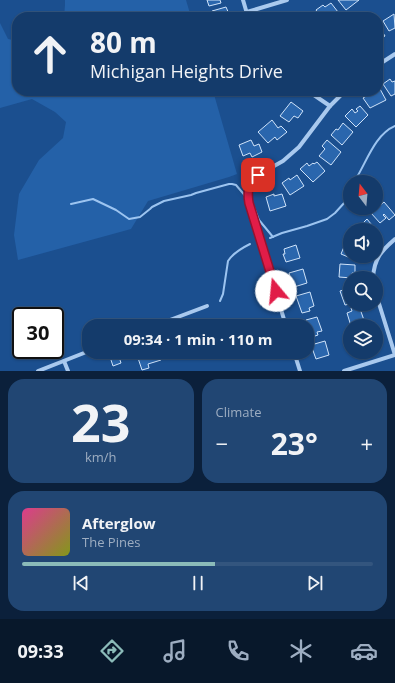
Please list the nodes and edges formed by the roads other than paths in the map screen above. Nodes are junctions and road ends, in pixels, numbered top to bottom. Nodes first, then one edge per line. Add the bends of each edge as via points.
1 (243, 0) edge
2 (287, 0) edge
3 (247, 12) joint
4 (395, 54) edge
5 (383, 62) edge
6 (315, 96) edge
7 (340, 96) edge
8 (330, 106) junction
9 (395, 239) edge
10 (373, 271) edge
11 (207, 306) dead end
12 (381, 311) edge
13 (173, 319) edge
14 (284, 319) edge
15 (82, 354) edge
16 (395, 355) edge
17 (296, 359) edge
18 (64, 361) junction
19 (38, 371) edge
20 (68, 371) edge
21 (300, 371) edge
22 (344, 371) edge

1 - 3 street
2 - 3 street
4 - 5 street
6 - 8 street
7 - 8 street
8 - 14 street via 295,150 258,175 248,192 251,210
9 - 10 street via 384,248
11 - 13 street
12 - 16 street
15 - 18 street
16 - 22 street
17 - 21 street
18 - 19 street
18 - 20 street

